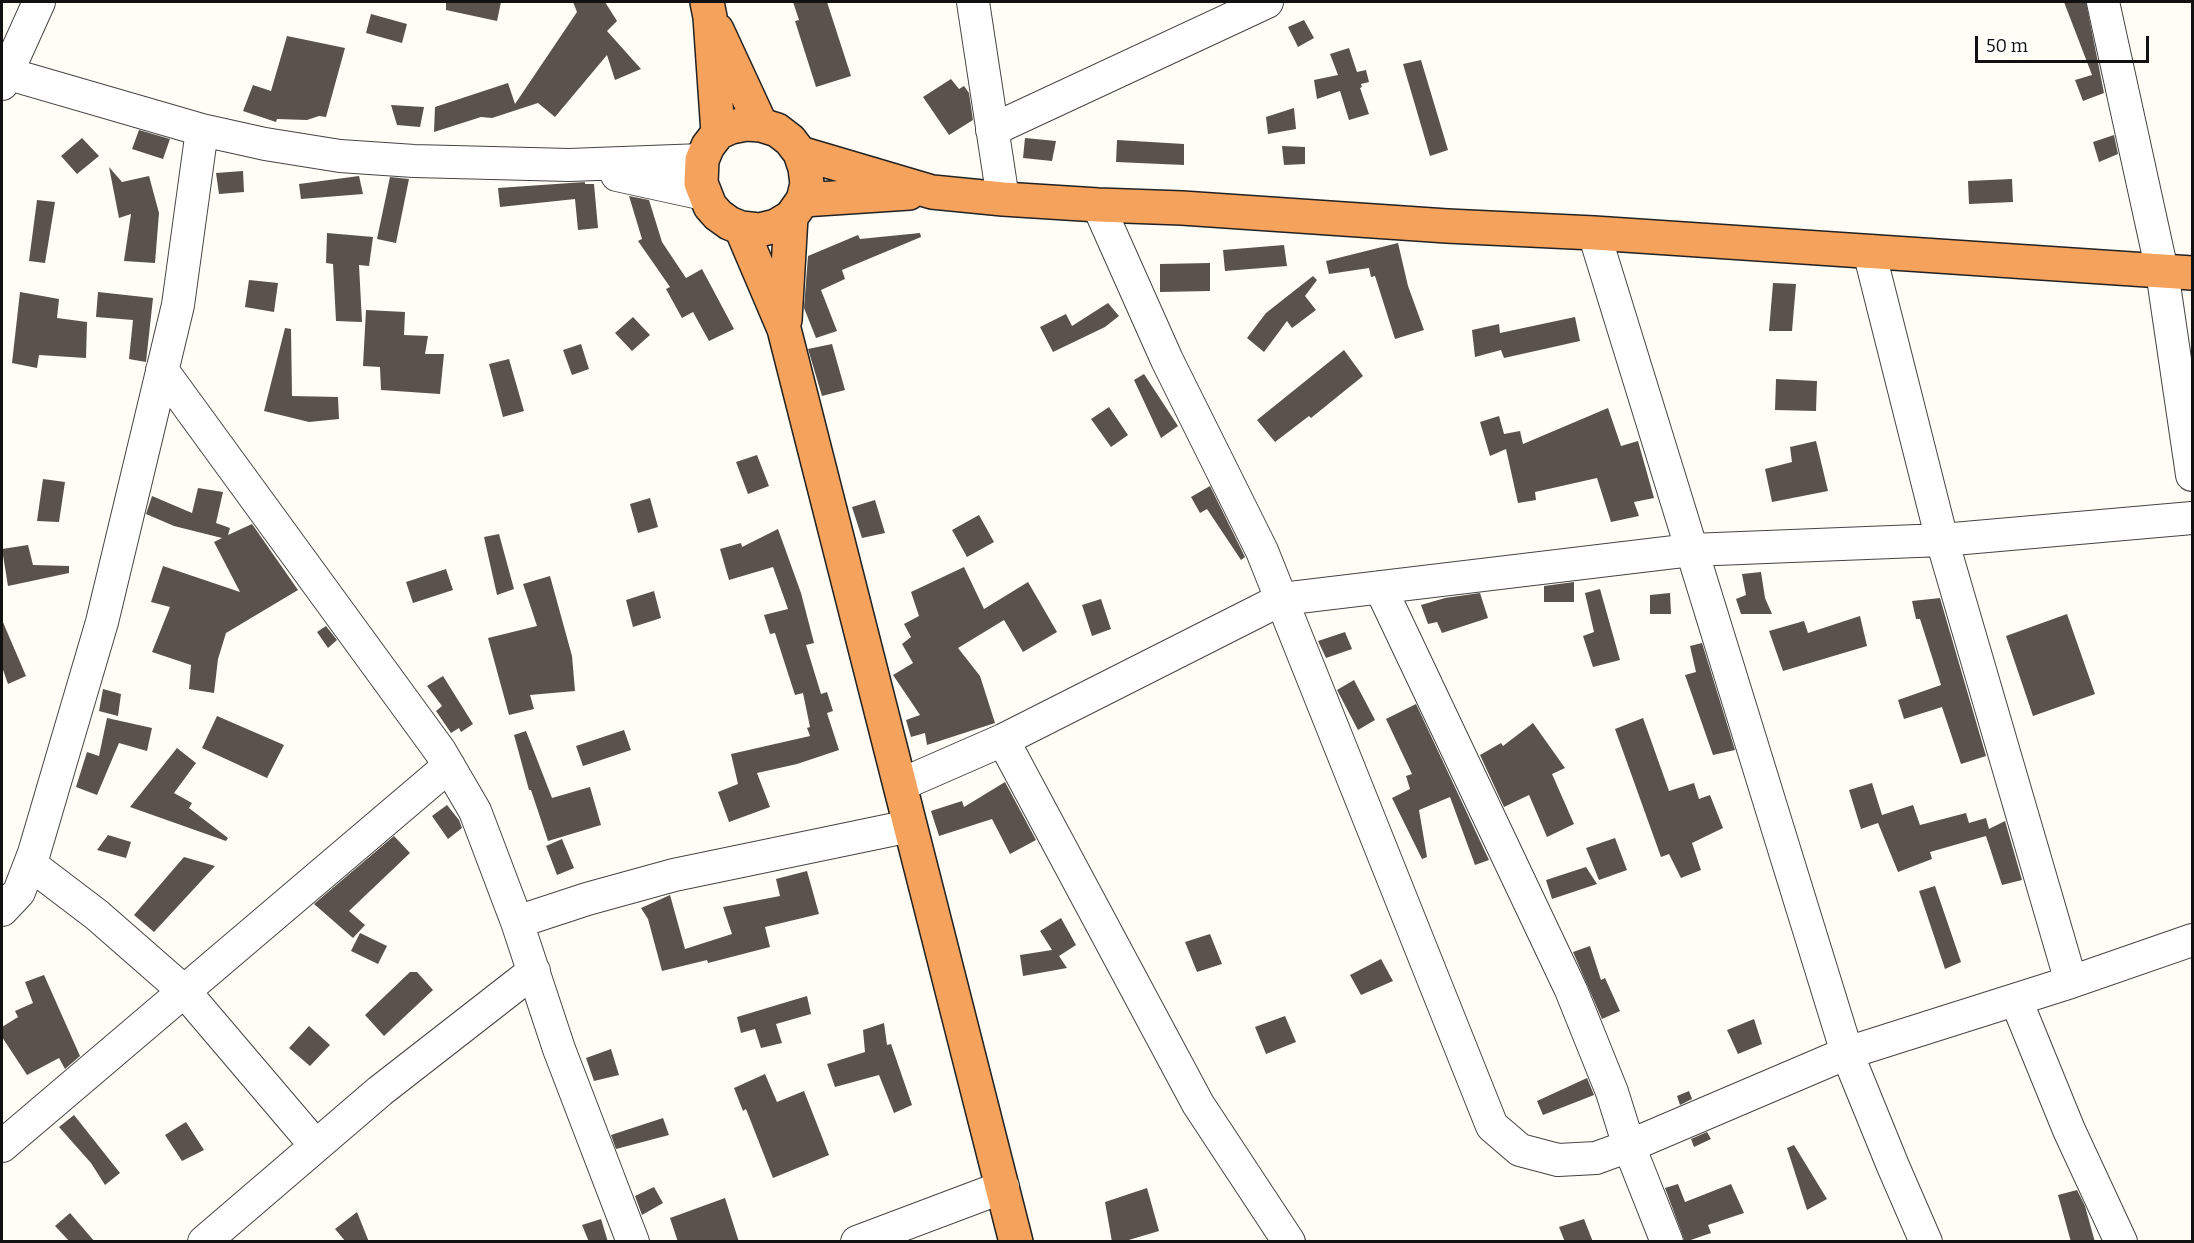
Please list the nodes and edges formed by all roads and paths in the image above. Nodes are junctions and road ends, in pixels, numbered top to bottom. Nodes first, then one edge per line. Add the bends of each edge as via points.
1 (39, 2) edge
2 (973, 2) edge
3 (1267, 2) edge
4 (2103, 2) edge
5 (708, 9) edge
6 (3, 77) edge
7 (761, 125) junction
8 (202, 130) junction
9 (992, 130) junction
10 (710, 147) junction
11 (800, 153) junction
12 (569, 165) junction
13 (932, 192) junction
14 (704, 194) junction
15 (1003, 199) junction
16 (1098, 205) junction
17 (797, 208) junction
18 (741, 228) junction
19 (1594, 233) junction
20 (1869, 251) junction
21 (2177, 272) edge
22 (784, 329) junction
23 (162, 370) junction
24 (2193, 475) edge
25 (2193, 518) edge
26 (1942, 540) junction
27 (1690, 549) junction
28 (1380, 587) junction
29 (1282, 599) junction
30 (1003, 740) junction
31 (449, 766) junction
32 (900, 784) junction
33 (910, 826) junction
34 (30, 864) junction
35 (2, 910) edge
36 (517, 922) junction
37 (2193, 940) edge
38 (534, 971) junction
39 (2071, 982) junction
40 (185, 992) junction
41 (2016, 1000) junction
42 (1847, 1053) junction
43 (2, 1146) edge
44 (316, 1146) junction
45 (1629, 1146) junction
46 (1003, 1187) junction
47 (204, 1242) edge
48 (633, 1242) edge
49 (857, 1242) edge
50 (1016, 1242) edge
51 (1289, 1242) edge
52 (1667, 1242) edge
53 (1926, 1242) edge
54 (2121, 1242) edge

1 - 6 street
2 - 9 street
3 - 9 street
4 - 21 street
5 - 7 highway
5 - 10 highway
6 - 8 street
7 - 10 highway via 731,127
7 - 11 highway via 777,130
8 - 12 street via 339,156
8 - 23 street via 178,305
9 - 15 street
10 - 12 street
10 - 14 highway via 700,171
11 - 13 highway
11 - 17 highway via 807,184
12 - 14 street
13 - 15 highway
13 - 17 highway
14 - 18 highway via 718,216
15 - 16 highway
16 - 19 highway
16 - 29 street via 1167,360
17 - 18 highway via 776,226 759,230
17 - 22 highway
18 - 22 highway
19 - 20 highway
19 - 27 street
20 - 21 highway
20 - 26 street
21 - 24 street
22 - 32 highway
23 - 31 street
23 - 34 street via 102,622
25 - 26 street
26 - 27 street
26 - 39 street
27 - 28 street
27 - 42 street
28 - 29 street
28 - 45 street via 1571,990
29 - 30 street
29 - 45 street via 1492,1126 1520,1149 1558,1160 1596,1158
30 - 32 street
30 - 51 street via 1198,1104
31 - 36 street via 475,811
31 - 40 street
32 - 33 highway
33 - 36 street via 674,875
33 - 46 highway
34 - 35 street via 20,892
34 - 40 street via 97,915
36 - 38 street
37 - 39 street
38 - 44 street
38 - 48 street
39 - 41 street
40 - 43 street
40 - 44 street
41 - 42 street
41 - 54 street via 2069,1130
42 - 45 street
42 - 53 street
44 - 47 street
45 - 52 street
46 - 49 street
46 - 50 highway

